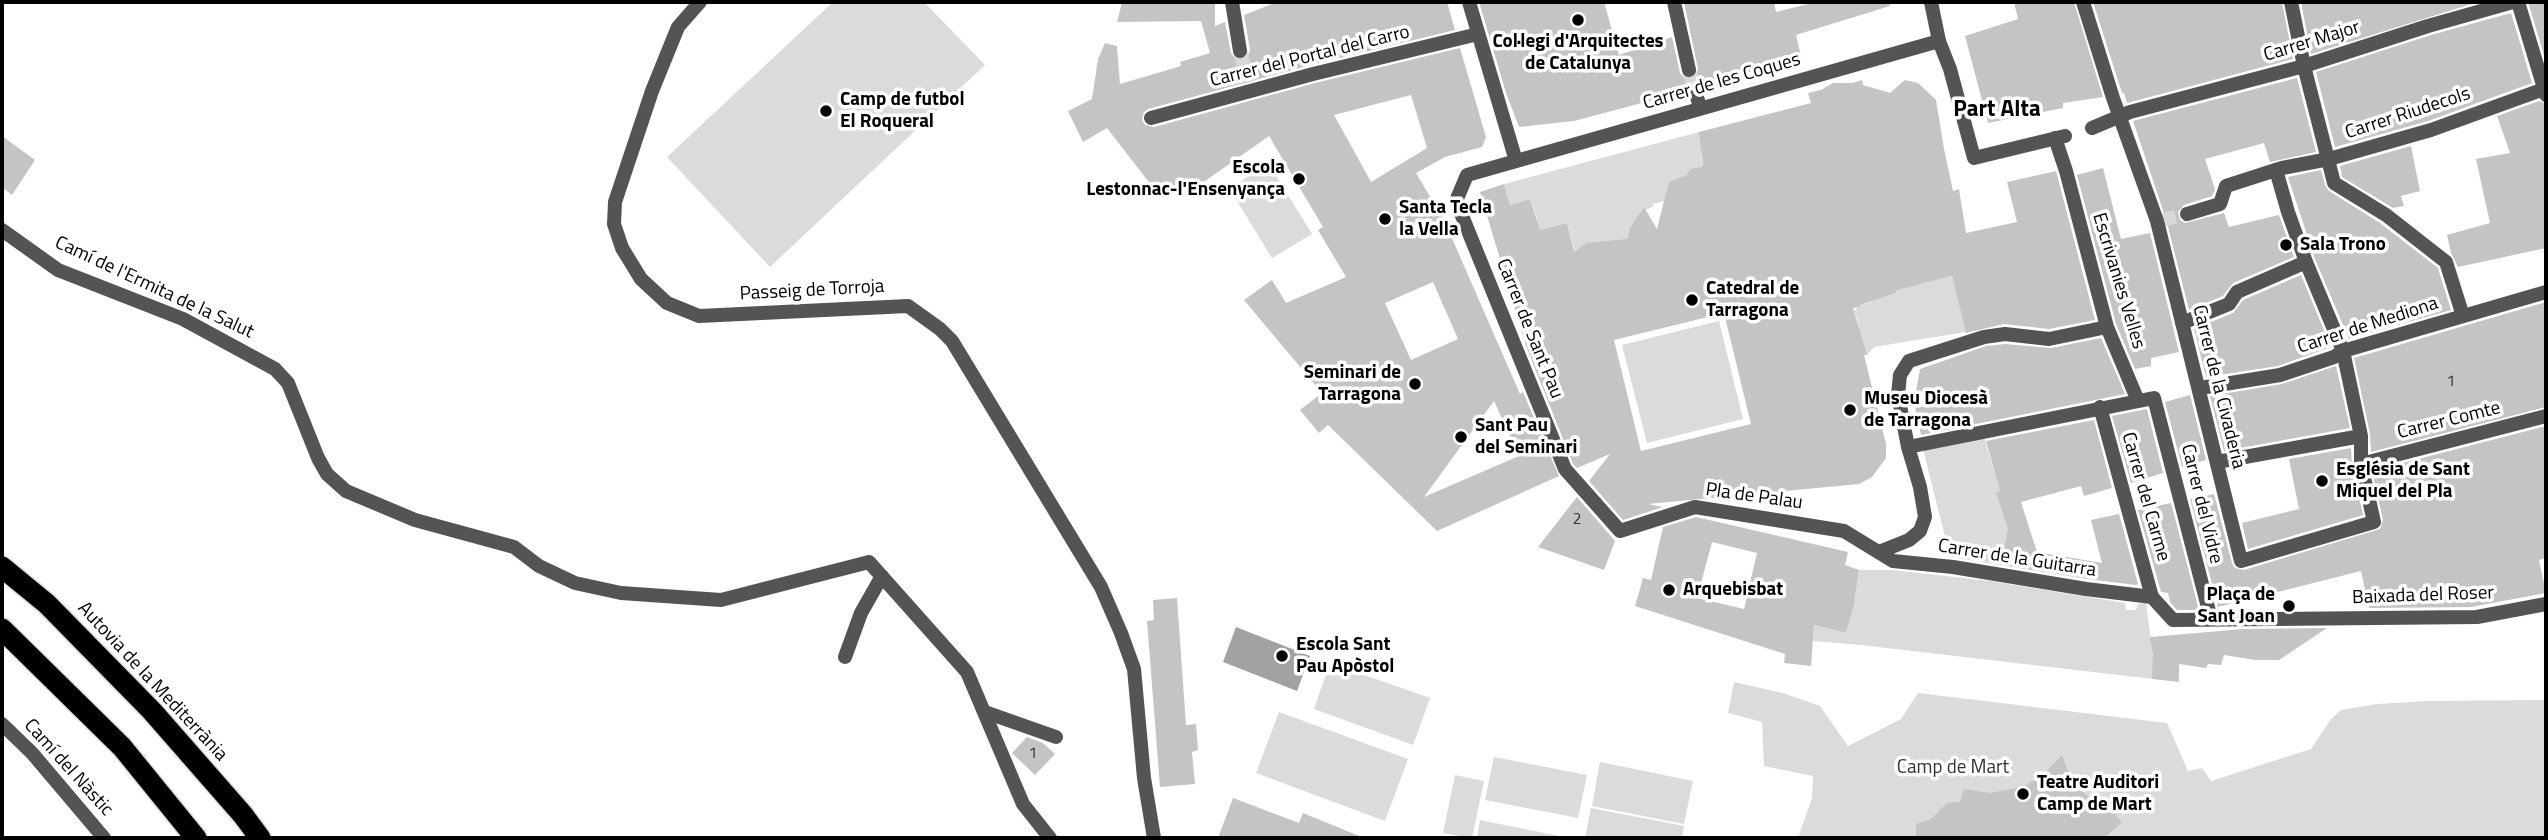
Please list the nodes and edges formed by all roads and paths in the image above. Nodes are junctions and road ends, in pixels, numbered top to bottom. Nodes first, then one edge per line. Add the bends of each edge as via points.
1 (700, 2) edge
2 (1232, 2) edge
3 (1469, 2) edge
4 (1674, 2) edge
5 (2083, 2) edge
6 (2291, 2) edge
7 (2515, 2) edge
8 (1935, 3) edge
9 (1478, 34) junction
10 (1939, 41) junction
11 (1240, 51) tunnel mouth
12 (2304, 66) junction
13 (1689, 70) tunnel mouth
14 (2545, 92) edge
15 (2120, 115) junction
16 (1151, 118) dead end
17 (2092, 128) dead end
18 (2329, 159) junction
19 (1516, 161) junction
20 (2279, 169) junction
21 (2187, 214) tunnel mouth
22 (2, 230) edge
23 (2306, 262) junction
24 (2546, 292) edge
25 (2463, 316) junction
26 (2182, 323) junction
27 (2107, 327) junction
28 (2343, 351) junction
29 (2200, 388) junction
30 (2138, 401) junction
31 (2099, 407) junction
32 (2546, 416) edge
33 (2361, 436) junction
34 (1909, 447) junction
35 (2217, 461) junction
36 (2361, 464) junction
37 (1620, 531) joint
38 (1879, 552) junction
39 (2, 567) edge
40 (882, 576) junction
41 (2152, 597) junction
42 (2546, 604) edge
43 (2211, 619) junction
44 (2, 629) edge
45 (845, 656) dead end
46 (985, 712) junction
47 (2, 724) edge
48 (1056, 737) dead end
49 (104, 838) edge
50 (196, 838) edge
51 (262, 838) edge
52 (1051, 838) edge
53 (1154, 838) edge

1 - 53 street, Passeig de Torroja via 678,27 615,202 614,224 622,248 641,279 667,303 699,316 908,306 952,341 1101,587 1121,633 1134,669
2 - 11 street
3 - 9 street
4 - 13 street
5 - 15 street, Carrer de la Civaderia
6 - 12 street
7 - 12 street, Carrer Major
7 - 14 street
8 - 10 street
9 - 16 street, Carrer del Portal del Carro via 1251,87
9 - 19 street
10 - 19 street, Carrer de les Coques via 1698,101
10 - 27 street, Escrivanies Velles via 1974,158 2060,137
12 - 15 street, Carrer Major
12 - 18 street
14 - 18 street, Carrer Riudecols
15 - 17 street, Carrer Major
15 - 26 street, Carrer de la Civaderia via 2160,221
18 - 20 street, Carrer Riudecols
18 - 25 street via 2334,183 2386,215 2446,262
19 - 37 street, Carrer de Sant Pau via 1467,175 1456,201 1565,469
20 - 21 street, Carrer Riudecols via 2226,186 2220,204
20 - 23 street
22 - 40 street, Camí de l'Ermita de la Salut via 58,270 183,319 275,369 288,383 327,474 346,491 415,520 514,547 539,566 575,583 621,593 721,600 869,562
23 - 26 street via 2236,292 2229,304
23 - 28 street
24 - 25 street, Carrer de Mediona
25 - 28 street, Carrer de Mediona
26 - 29 street, Carrer de la Civaderia
27 - 30 street, Escrivanies Velles
27 - 34 street via 2049,338 1984,337 1909,361 1900,375 1898,395
28 - 29 street, Carrer de Mediona via 2280,375
28 - 33 street
29 - 35 street, Carrer de la Civaderia
30 - 31 street
30 - 43 street, Carrer del Vidre via 2154,398
31 - 34 street
31 - 41 street, Carrer del Carme
32 - 36 street, Carrer Comte
33 - 35 street
33 - 36 street
34 - 38 street via 1925,517 1914,536
35 - 36 street, Carrer de la Civaderia via 2241,561 2374,522
37 - 38 street, Pla de Palau via 1695,507 1844,531
38 - 41 street, Carrer de la Guitarra via 1893,561
39 - 51 highway, Autovia de la Mediterrània via 47,604 143,701
40 - 45 street via 861,612
40 - 46 street, Camí de l'Ermita de la Salut via 967,672
41 - 43 street via 2172,620
42 - 43 street, Baixada del Roser via 2477,617
44 - 50 highway via 122,747
46 - 48 street
46 - 52 street, Camí de l'Ermita de la Salut via 1023,804
47 - 49 street, Camí del Nàstic

